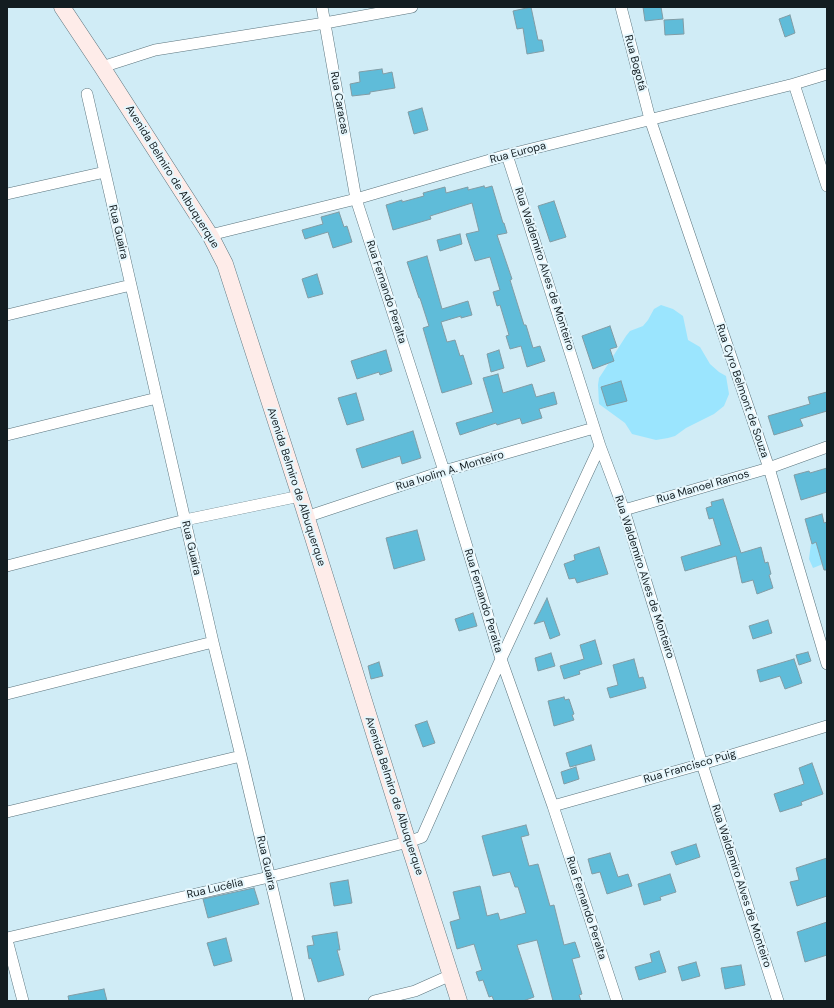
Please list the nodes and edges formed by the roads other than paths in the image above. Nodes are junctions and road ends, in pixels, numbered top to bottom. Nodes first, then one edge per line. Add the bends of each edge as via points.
1 (62, 7) edge
2 (322, 7) edge
3 (412, 7) edge
4 (620, 7) edge
5 (324, 23) junction
6 (102, 67) junction
7 (827, 74) edge
8 (794, 84) junction
9 (87, 94) dead end
10 (650, 119) junction
11 (507, 155) junction
12 (105, 172) junction
13 (827, 186) edge
14 (7, 194) edge
15 (356, 199) junction
16 (210, 235) junction
17 (131, 285) junction
18 (7, 315) edge
19 (157, 398) junction
20 (594, 428) junction
21 (7, 435) edge
22 (600, 446) junction
23 (827, 447) edge
24 (768, 468) junction
25 (444, 471) junction
26 (300, 496) junction
27 (624, 510) junction
28 (306, 517) junction
29 (185, 520) junction
30 (7, 566) edge
31 (213, 642) junction
32 (501, 659) junction
33 (827, 664) edge
34 (7, 694) edge
35 (827, 726) edge
36 (242, 756) junction
37 (702, 764) junction
38 (552, 806) junction
39 (7, 812) edge
40 (415, 840) junction
41 (269, 877) junction
42 (7, 939) edge
43 (451, 975) junction
44 (23, 1001) edge
45 (299, 1001) edge
46 (374, 1001) edge
47 (460, 1001) edge
48 (616, 1001) edge
49 (778, 1001) edge

1 - 6 main road, Avenida Belmiro de Albuquerque
2 - 5 street, Rua Caracas
3 - 5 street
4 - 10 street, Rua Bogotá
5 - 6 street via 155,50
5 - 15 street, Rua Caracas
6 - 16 main road, Avenida Belmiro de Albuquerque
7 - 8 street, Rua Europa
8 - 10 street, Rua Europa
8 - 13 street
9 - 12 street, Rua Guaira
10 - 11 street, Rua Europa
10 - 24 street, Rua Cyro Belmont de Souza
11 - 15 street, Rua Europa
11 - 20 street, Rua Waldemiro Alves de Monteiro
12 - 14 street
12 - 17 street, Rua Guaira
15 - 16 street, Rua Europa
15 - 25 street, Rua Fernando Peralta
16 - 26 main road, Avenida Belmiro de Albuquerque via 225,264
17 - 18 street
17 - 19 street, Rua Guaira
19 - 21 street
19 - 29 street, Rua Guaira
20 - 22 street, Rua Waldemiro Alves de Monteiro
20 - 25 street, Rua Ivolim A. Monteiro
22 - 27 street, Rua Waldemiro Alves de Monteiro
22 - 32 street
23 - 24 street, Rua Manoel Ramos
24 - 27 street, Rua Manoel Ramos
24 - 33 street, Rua Cyro Belmont de Souza
25 - 28 street, Rua Ivolim A. Monteiro
25 - 32 street, Rua Fernando Peralta
26 - 28 main road, Avenida Belmiro de Albuquerque
26 - 29 street
27 - 37 street, Rua Waldemiro Alves de Monteiro
28 - 40 main road, Avenida Belmiro de Albuquerque
29 - 30 street
29 - 31 street, Rua Guaira
31 - 34 street
31 - 36 street, Rua Guaira
32 - 38 street, Rua Fernando Peralta
32 - 40 street
35 - 37 street, Rua Francisco Puig
36 - 39 street
36 - 41 street, Rua Guaira
37 - 38 street, Rua Francisco Puig
37 - 49 street, Rua Waldemiro Alves de Monteiro
38 - 48 street, Rua Fernando Peralta
40 - 41 street, Rua Lucélia
40 - 43 main road, Avenida Belmiro de Albuquerque
41 - 42 street, Rua Lucélia
41 - 45 street, Rua Guaira
42 - 44 street
43 - 46 street via 415,991
43 - 47 main road, Avenida Belmiro de Albuquerque

